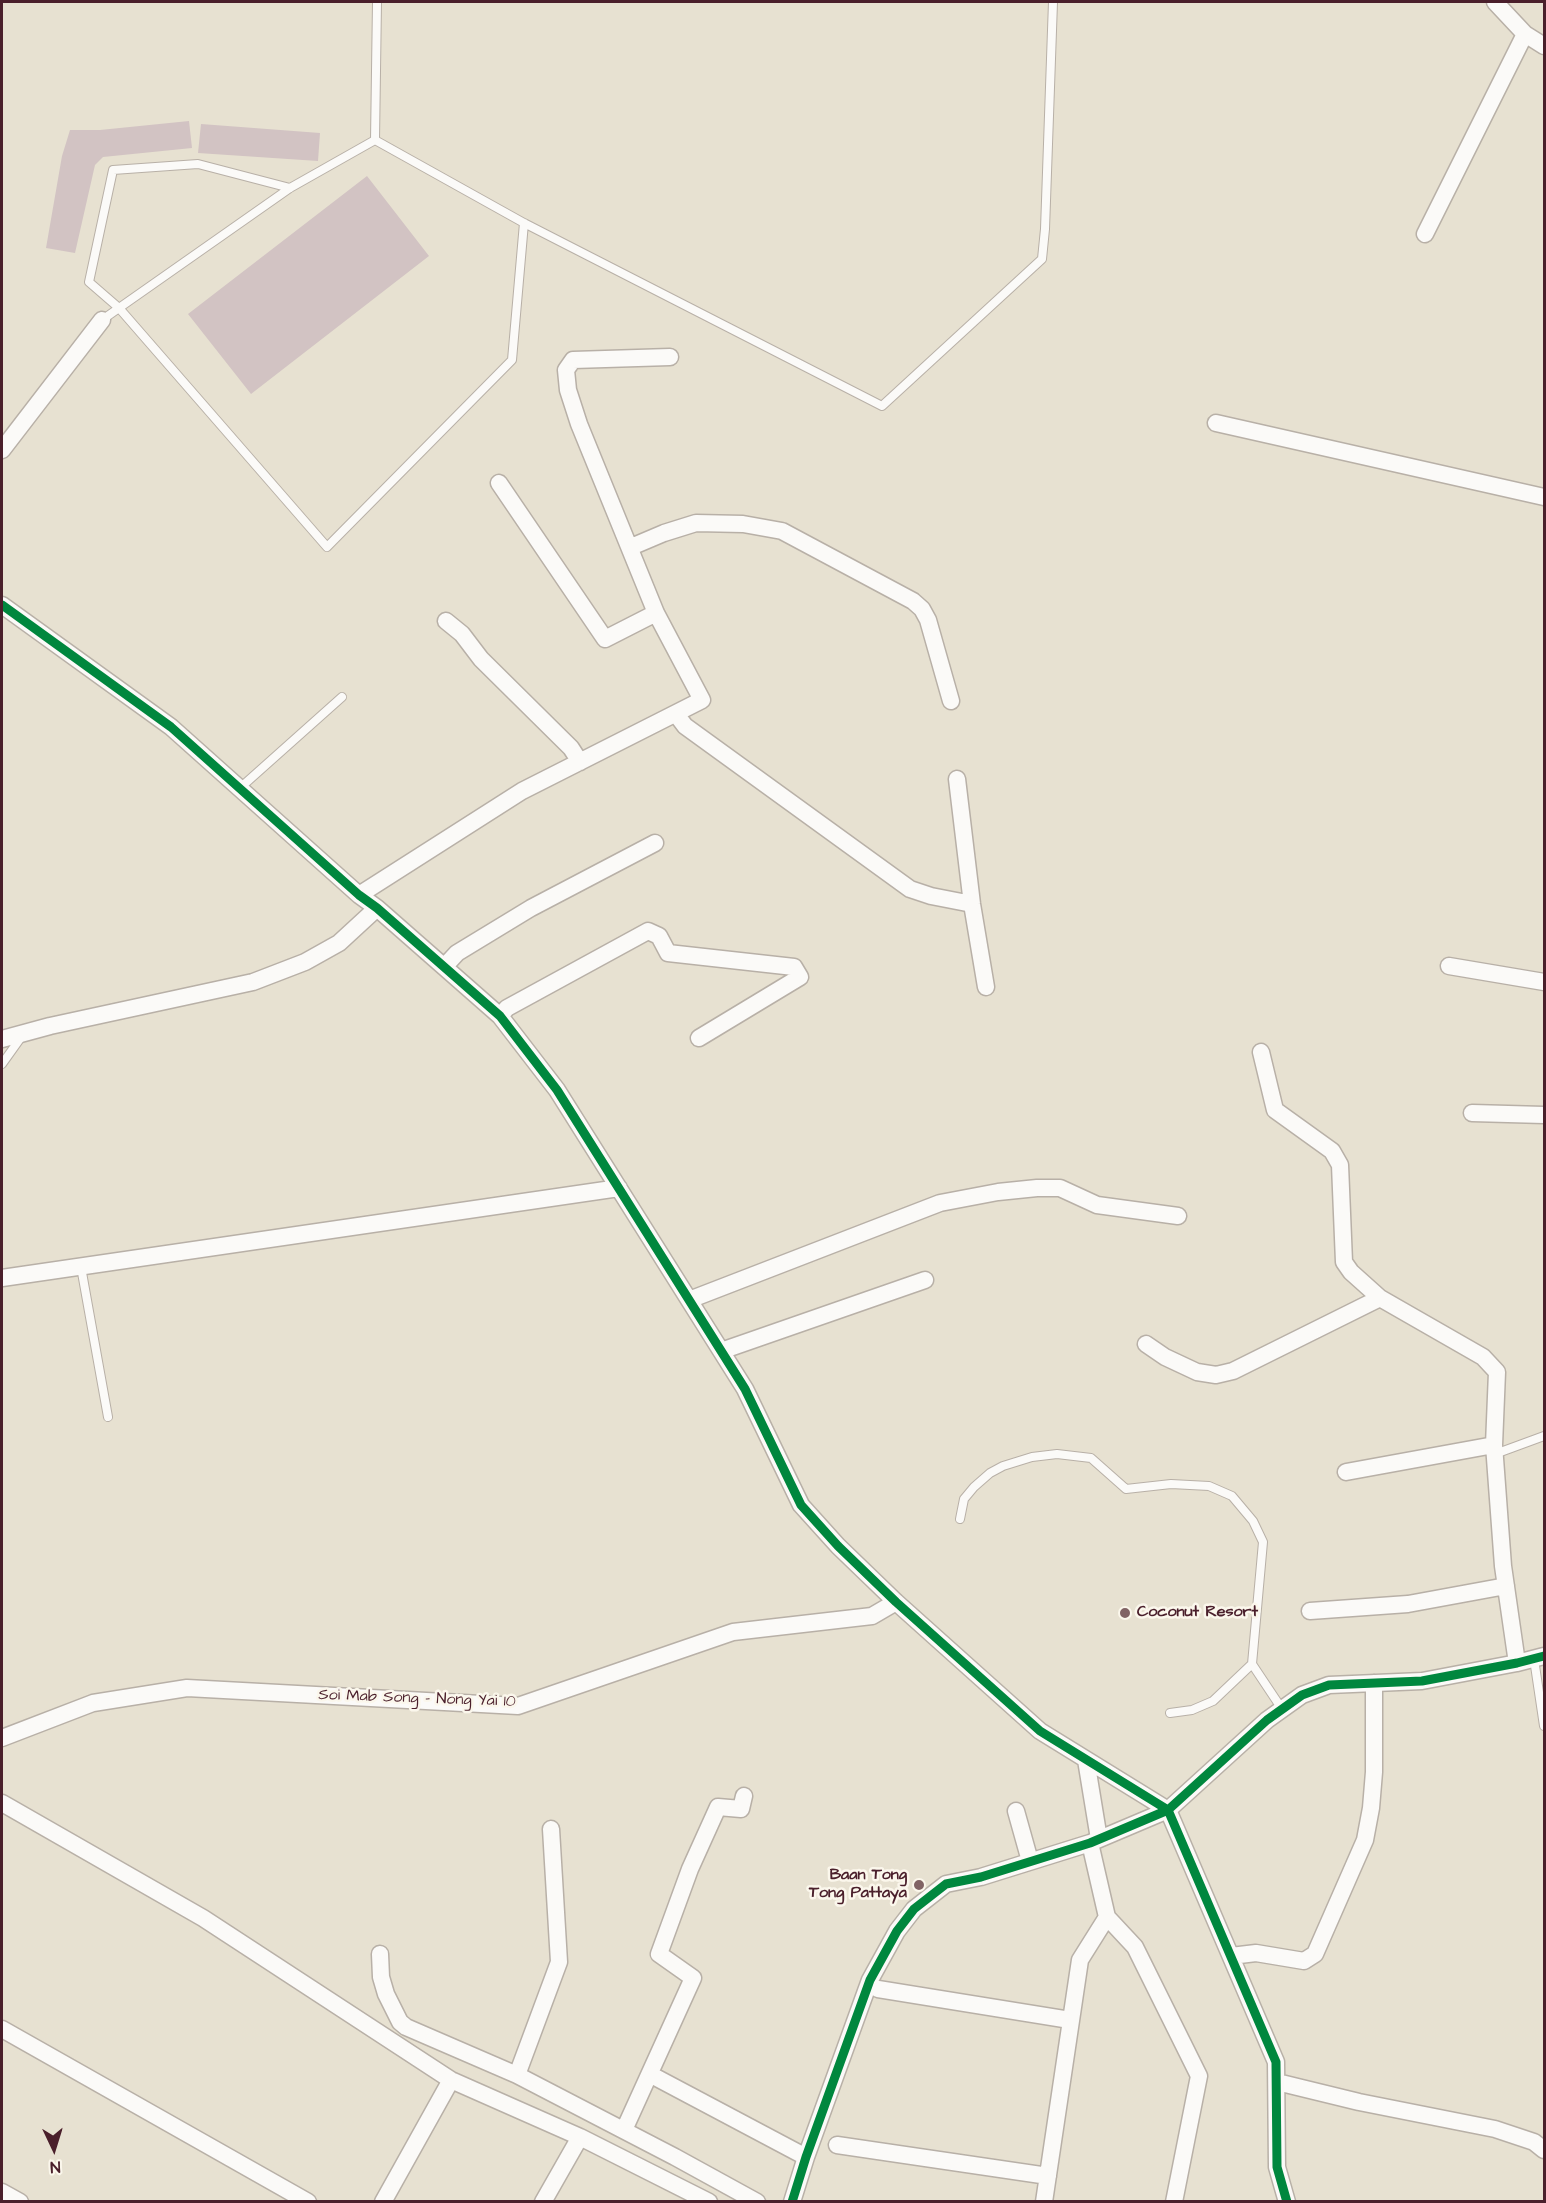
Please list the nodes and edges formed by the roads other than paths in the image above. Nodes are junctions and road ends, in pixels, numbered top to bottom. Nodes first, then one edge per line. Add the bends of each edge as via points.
1 (377, 2) edge
2 (1053, 2) edge
3 (1495, 2) edge
4 (1525, 34) junction
5 (1545, 46) edge
6 (375, 140) junction
7 (290, 188) junction
8 (524, 223) junction
9 (1425, 234) dead end
10 (119, 309) junction
11 (102, 320) joint
12 (670, 357) dead end
13 (1216, 423) dead end
14 (2, 450) edge
15 (499, 483) dead end
16 (1545, 497) edge
17 (631, 547) junction
18 (2, 605) edge
19 (656, 613) junction
20 (446, 621) dead end
21 (342, 697) dead end
22 (951, 701) dead end
23 (676, 714) junction
24 (580, 762) junction
25 (957, 780) dead end
26 (240, 788) junction
27 (655, 843) dead end
28 (359, 896) junction
29 (972, 904) junction
30 (377, 908) junction
31 (1449, 966) dead end
32 (444, 967) junction
33 (1545, 982) edge
34 (986, 987) dead end
35 (500, 1016) junction
36 (24, 1033) junction
37 (699, 1038) dead end
38 (2, 1039) edge
39 (1261, 1052) dead end
40 (2, 1064) edge
41 (1472, 1113) dead end
42 (1545, 1115) edge
43 (619, 1188) junction
44 (1178, 1216) dead end
45 (81, 1267) junction
46 (2, 1278) edge
47 (925, 1280) dead end
48 (1380, 1298) junction
49 (689, 1300) junction
50 (1146, 1344) dead end
51 (722, 1351) junction
52 (108, 1417) dead end
53 (1545, 1436) edge
54 (1495, 1450) junction
55 (1346, 1472) dead end
56 (960, 1519) dead end
57 (1506, 1586) junction
58 (896, 1602) junction
59 (1310, 1611) dead end
60 (1539, 1657) edge
61 (1517, 1663) junction
62 (1252, 1664) junction
63 (1374, 1683) junction
64 (1282, 1709) junction
65 (1170, 1713) dead end
66 (1545, 1726) edge
67 (2, 1738) edge
68 (1086, 1760) junction
69 (744, 1796) dead end
70 (2, 1803) edge
71 (1168, 1810) junction
72 (1016, 1812) dead end
73 (551, 1829) dead end
74 (1094, 1841) junction
75 (1030, 1861) junction
76 (1107, 1917) junction
77 (380, 1954) dead end
78 (1231, 1956) junction
79 (878, 1989) dead end
80 (1070, 2020) junction
81 (2, 2029) edge
82 (517, 2074) junction
83 (657, 2078) dead end
84 (451, 2080) junction
85 (1277, 2082) junction
86 (624, 2130) junction
87 (580, 2137) junction
88 (837, 2145) dead end
89 (1545, 2150) edge
90 (806, 2157) junction
91 (1048, 2176) junction
92 (2, 2192) edge
93 (20, 2202) edge
94 (308, 2202) edge
95 (383, 2202) edge
96 (543, 2202) edge
97 (710, 2202) edge
98 (757, 2202) edge
99 (792, 2202) edge
100 (1044, 2202) edge
101 (1174, 2202) edge
102 (1287, 2202) edge

1 - 6 lane
2 - 8 lane via 1042,259 882,405
3 - 4 street
4 - 5 street
4 - 9 street
6 - 7 lane
6 - 8 lane
7 - 10 lane
7 - 10 lane via 198,164 112,170 89,282
8 - 10 lane via 512,360 327,547
10 - 11 lane
11 - 14 street
12 - 17 street via 573,360 566,370 579,424
13 - 16 street
15 - 19 street via 605,639
17 - 19 street
17 - 22 street via 696,523 743,524 782,531 922,609
18 - 26 street via 171,727
19 - 23 street via 702,700
20 - 24 street via 571,748
21 - 26 lane
23 - 24 street
23 - 29 street via 685,726 910,889
24 - 28 street via 522,791
25 - 29 street
26 - 28 street
27 - 32 street via 531,908 457,953
28 - 30 street
29 - 34 street
30 - 32 street
30 - 36 street via 339,944 253,982
31 - 33 street
32 - 35 street
35 - 37 street via 507,1008 648,931 659,936 668,953 794,967 800,977
35 - 43 street via 557,1090
36 - 38 street
36 - 40 lane
39 - 48 street via 1275,1110 1332,1151 1340,1165 1344,1262
41 - 42 street
43 - 45 street
43 - 49 street
44 - 49 street via 1097,1205 1060,1188 998,1192 940,1203
45 - 46 street
45 - 52 lane
47 - 51 street
48 - 50 street via 1233,1371 1216,1375 1197,1372
48 - 54 street via 1483,1357 1497,1372
49 - 51 street
51 - 58 street via 745,1389 801,1505
53 - 54 lane
54 - 55 street
54 - 57 street
56 - 62 lane via 964,1499 990,1473 1032,1457 1056,1454 1091,1458 1125,1489 1172,1484 1209,1486 1232,1496 1253,1521 1263,1542
57 - 59 street via 1408,1604
57 - 61 street
58 - 67 street, Soi Mab Song - Nong Yai 10 via 872,1616 733,1632 518,1706 188,1688 93,1703
58 - 68 street via 1040,1731
60 - 61 street
60 - 66 lane
61 - 63 street via 1422,1681
62 - 64 lane
62 - 65 lane via 1213,1701 1192,1710
63 - 64 street via 1329,1685 1302,1695
63 - 78 street via 1374,1772 1365,1840 1315,1954 1304,1961 1256,1953
64 - 71 street
68 - 71 street
68 - 74 street
69 - 86 street via 741,1809 718,1807 658,1954 693,1978
70 - 84 street via 203,1918
71 - 74 street
71 - 78 street
72 - 75 street
73 - 82 street via 559,1962
74 - 75 street
74 - 76 street
75 - 90 street via 946,1884 914,1909 897,1931 870,1980
76 - 80 street via 1080,1960
76 - 101 street via 1135,1947 1199,2076
77 - 82 street via 386,1994 400,2022 423,2036
78 - 85 street via 1276,2062
79 - 80 street
80 - 91 street
81 - 94 street
82 - 86 street
83 - 90 street
84 - 87 street
84 - 95 street
85 - 89 street via 1495,2129 1534,2142
85 - 102 street via 1277,2167
86 - 98 street
87 - 96 street
87 - 97 street
88 - 91 street
90 - 99 street
91 - 100 street
92 - 93 street

